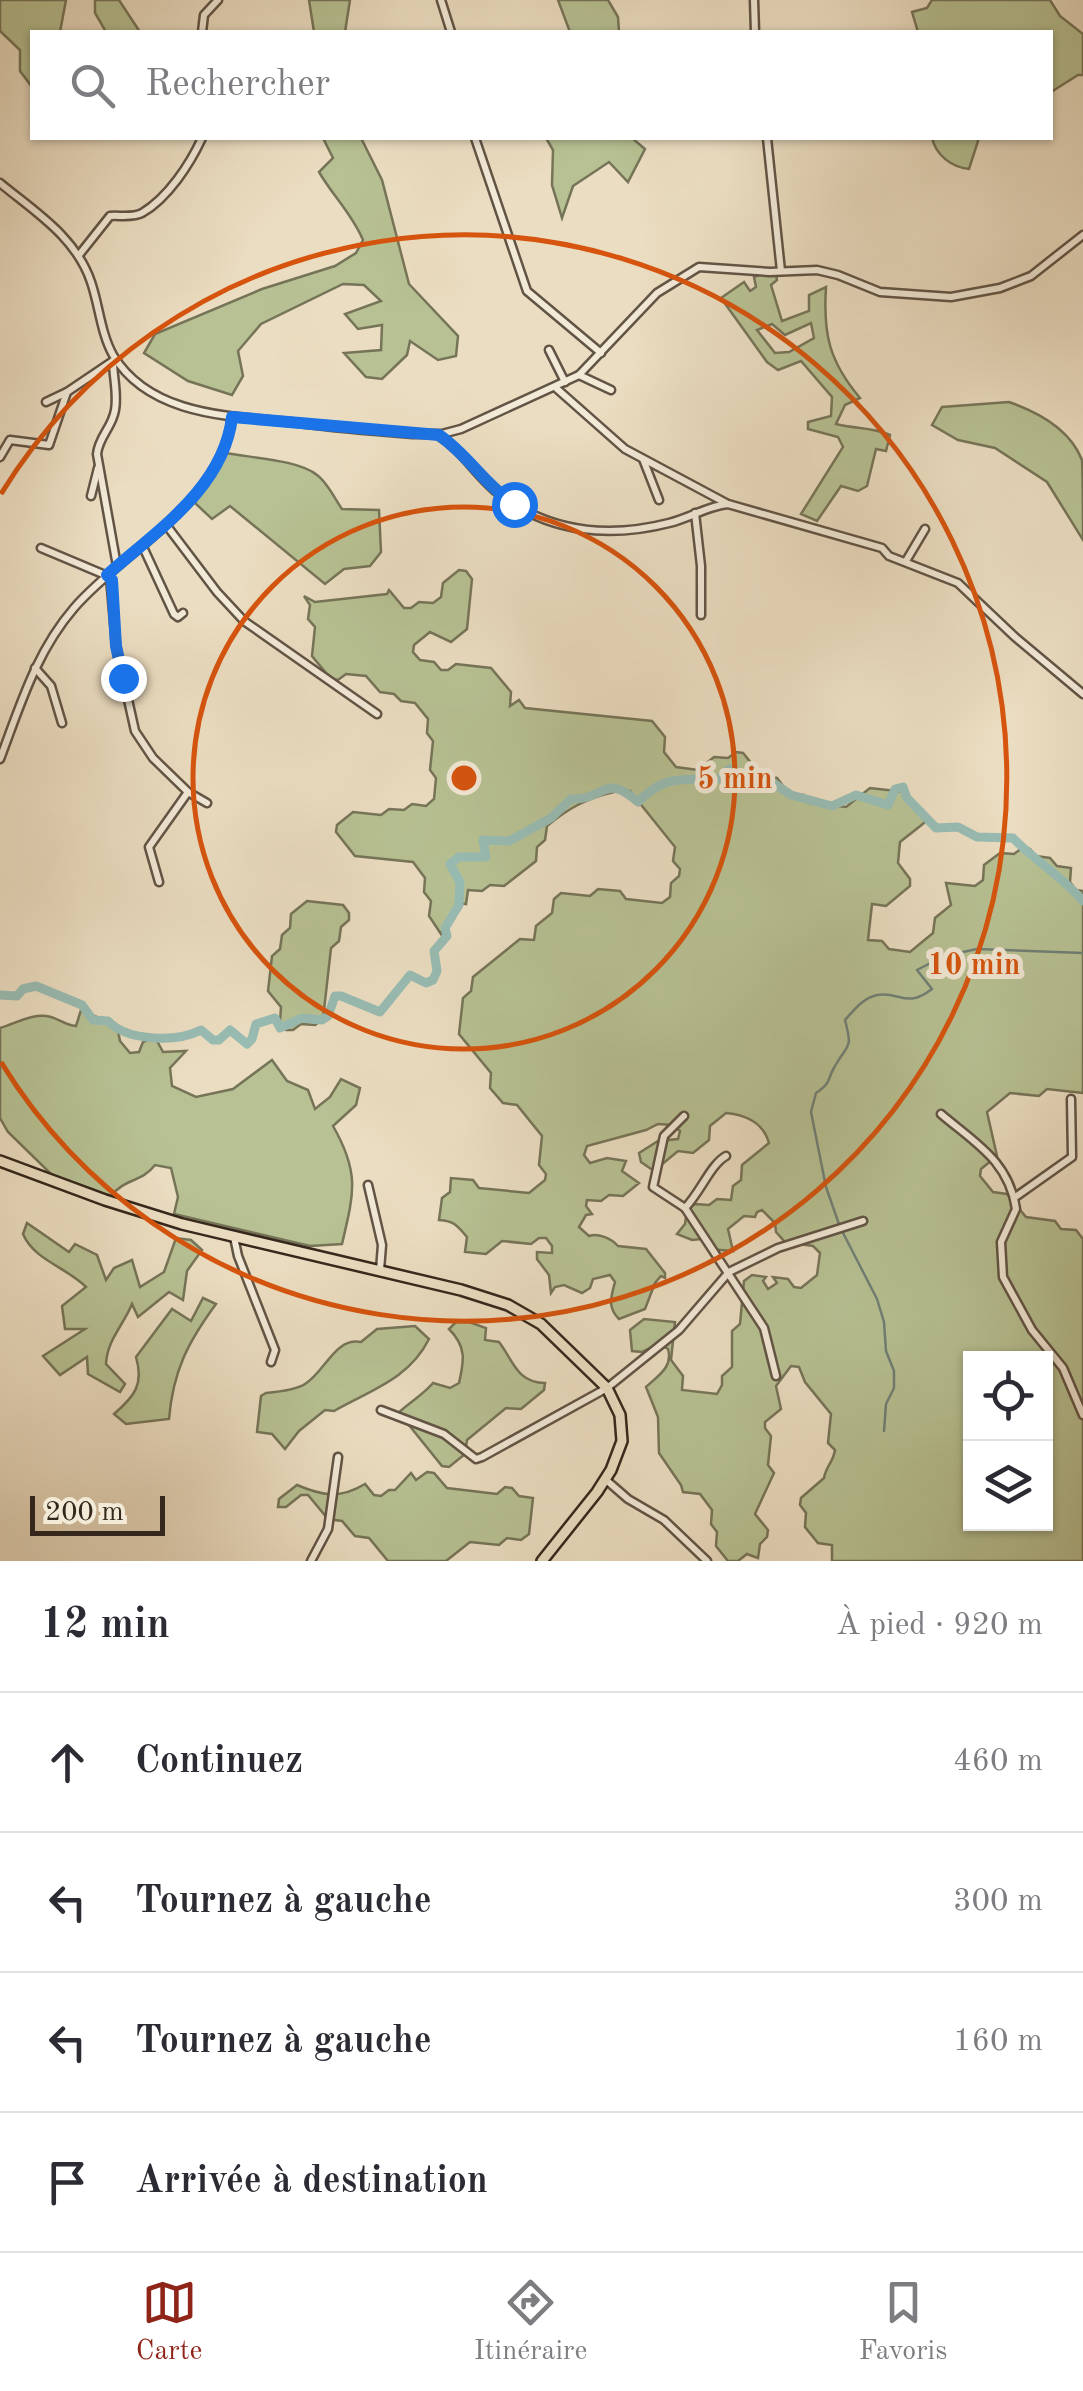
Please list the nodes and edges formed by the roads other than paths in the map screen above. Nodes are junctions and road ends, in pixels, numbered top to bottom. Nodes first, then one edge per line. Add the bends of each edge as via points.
1 (218, 0) edge
2 (441, 0) edge
3 (754, 0) edge
4 (202, 30) edge
5 (450, 30) edge
6 (755, 30) edge
7 (201, 140) edge
8 (476, 140) edge
9 (767, 140) edge
10 (0, 183) edge
11 (1083, 235) edge
12 (1083, 246) edge
13 (1068, 248) junction
14 (79, 255) junction
15 (780, 271) junction
16 (548, 350) dead end
17 (601, 353) junction
18 (114, 360) junction
19 (579, 375) junction
20 (565, 382) junction
21 (555, 387) junction
22 (611, 390) dead end
23 (67, 392) junction
24 (46, 402) dead end
25 (232, 417) junction
26 (432, 435) junction
27 (0, 457) edge
28 (643, 458) junction
29 (98, 466) junction
30 (92, 496) dead end
31 (660, 500) dead end
32 (728, 504) junction
33 (695, 513) junction
34 (167, 526) junction
35 (925, 529) dead end
36 (142, 547) junction
37 (41, 548) dead end
38 (906, 561) junction
39 (117, 566) junction
40 (107, 575) junction
41 (183, 614) dead end
42 (701, 616) dead end
43 (35, 668) junction
44 (1083, 694) edge
45 (377, 714) dead end
46 (62, 723) dead end
47 (0, 760) edge
48 (188, 792) junction
49 (207, 804) dead end
50 (158, 882) dead end
51 (1071, 1099) dead end
52 (941, 1114) dead end
53 (684, 1116) dead end
54 (726, 1156) dead end
55 (0, 1161) edge
56 (368, 1185) dead end
57 (1014, 1198) junction
58 (686, 1208) junction
59 (863, 1220) dead end
60 (234, 1234) junction
61 (380, 1270) junction
62 (729, 1272) junction
63 (271, 1362) dead end
64 (776, 1376) dead end
65 (607, 1388) junction
66 (381, 1410) dead end
67 (1083, 1415) edge
68 (338, 1456) dead end
69 (605, 1479) junction
70 (310, 1561) edge
71 (542, 1561) edge
72 (707, 1561) edge

1 - 4 street via 204,15
2 - 5 street
3 - 6 street
7 - 14 street via 141,214 110,216
8 - 17 street via 526,291
9 - 15 street
10 - 14 street
11 - 13 street
12 - 13 street
13 - 15 street via 1024,279 951,297 880,292 817,270
14 - 18 street
15 - 17 street via 692,268 648,300
16 - 20 street
17 - 19 street
18 - 23 street
18 - 25 street via 169,401
18 - 29 street via 115,410 98,443
19 - 20 street
19 - 22 street
20 - 21 street
21 - 26 street
21 - 28 street
23 - 24 street
23 - 27 street via 49,445 10,440
25 - 26 street
25 - 34 street via 211,469
26 - 33 street via 450,442 499,494 575,530 625,531
28 - 31 street
28 - 32 street
29 - 30 street
29 - 39 street
32 - 33 street
32 - 38 street via 825,529
33 - 42 street
34 - 36 street
34 - 45 street via 244,621
35 - 38 street
36 - 39 street
36 - 41 street via 174,614
37 - 40 street
38 - 44 street via 958,583
39 - 40 street
40 - 43 street via 63,622
40 - 48 street via 135,731
43 - 46 street via 51,686
43 - 47 street
48 - 49 street
48 - 50 street via 149,846
51 - 57 street via 1072,1158
52 - 57 street via 1000,1164
53 - 58 street via 664,1136 654,1187
54 - 58 street via 714,1163
55 - 60 main road via 146,1213
56 - 61 street via 382,1245
57 - 67 street via 1016,1209 1001,1242 1003,1277 1063,1368
58 - 62 street
59 - 62 street
60 - 61 main road
60 - 63 street via 275,1350
61 - 65 main road via 518,1310 557,1337
62 - 64 street via 767,1336
62 - 65 street via 679,1330
65 - 66 street via 476,1459 444,1434
65 - 69 main road via 620,1415 622,1440
68 - 70 street via 328,1529
69 - 71 main road
69 - 72 street via 664,1520

